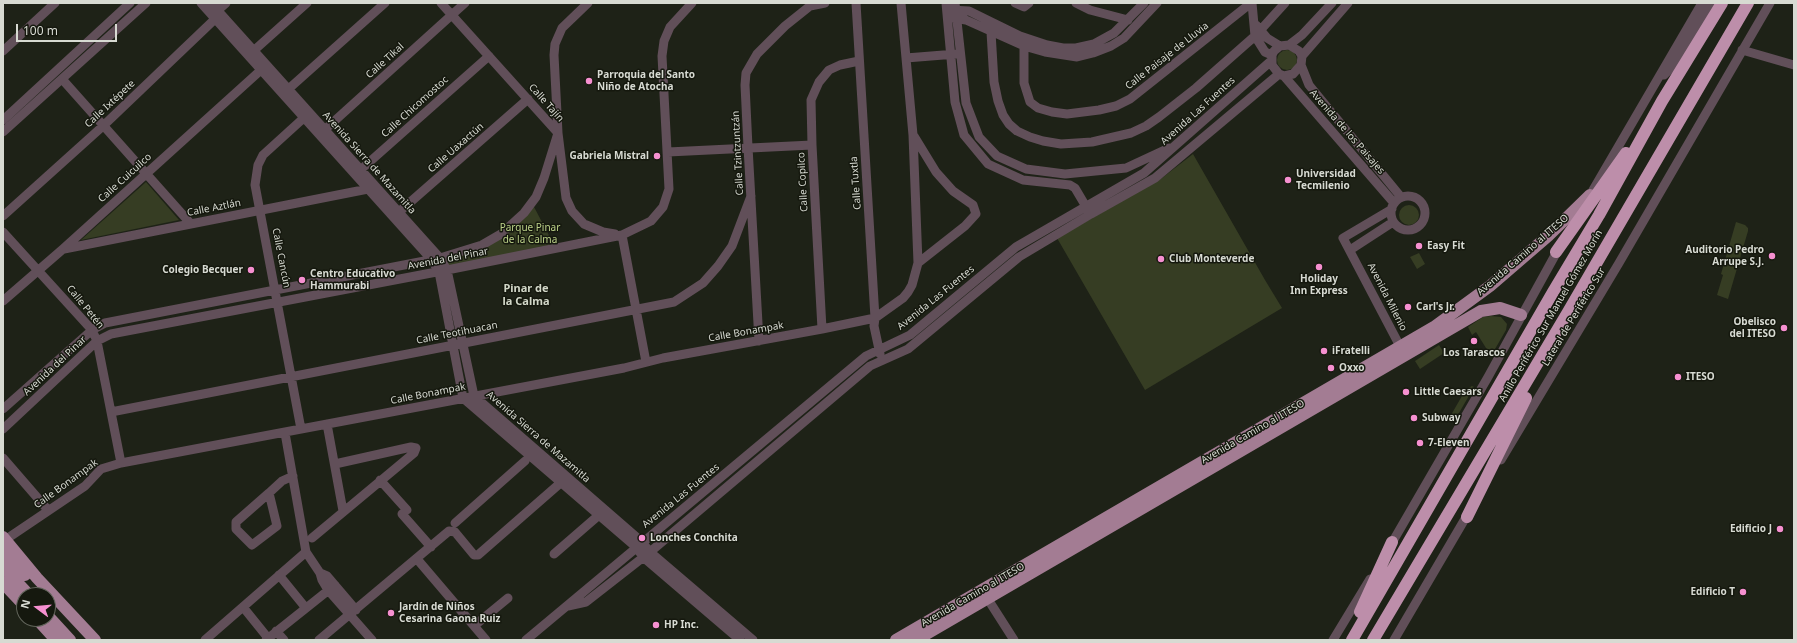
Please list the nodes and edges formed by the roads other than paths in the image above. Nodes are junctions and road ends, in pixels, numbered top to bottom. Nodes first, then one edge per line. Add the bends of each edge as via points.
1 (55, 3) edge
2 (130, 3) edge
3 (146, 3) edge
4 (201, 3) edge
5 (212, 3) edge
6 (226, 3) edge
7 (307, 3) edge
8 (385, 3) edge
9 (441, 3) edge
10 (466, 3) edge
11 (588, 3) edge
12 (692, 3) edge
13 (825, 3) edge
14 (856, 3) edge
15 (901, 3) edge
16 (1015, 3) edge
17 (1029, 3) edge
18 (1076, 3) edge
19 (1144, 3) edge
20 (1157, 3) edge
21 (1251, 3) edge
22 (1285, 3) edge
23 (1332, 3) edge
24 (1348, 3) edge
25 (1702, 3) edge
26 (1711, 3) edge
27 (1722, 3) edge
28 (1748, 3) edge
29 (1770, 3) edge
30 (970, 7) edge
31 (952, 10) edge
32 (216, 15) junction
33 (452, 15) junction
34 (1128, 20) junction
35 (1256, 29) junction
36 (991, 32) junction
37 (1285, 45) junction
38 (1024, 46) junction
39 (1046, 48) junction
40 (1742, 50) junction
41 (3, 51) edge
42 (251, 53) junction
43 (956, 54) junction
44 (489, 56) junction
45 (906, 58) junction
46 (1271, 58) junction
47 (1302, 60) junction
48 (859, 61) junction
49 (1794, 65) edge
50 (261, 70) junction
51 (1281, 75) junction
52 (62, 79) junction
53 (1655, 85) junction
54 (286, 92) junction
55 (528, 100) junction
56 (1662, 101) junction
57 (307, 115) junction
58 (4, 126) edge
59 (103, 126) junction
60 (322, 132) junction
61 (558, 133) junction
62 (912, 135) junction
63 (1179, 143) junction
64 (812, 145) junction
65 (748, 147) junction
66 (668, 152) junction
67 (358, 172) junction
68 (146, 174) junction
69 (368, 189) junction
70 (1590, 195) junction
71 (751, 196) junction
72 (1396, 203) junction
73 (260, 210) junction
74 (1088, 210) junction
75 (399, 212) junction
76 (3, 216) edge
77 (1393, 222) junction
78 (191, 224) junction
79 (3, 232) edge
80 (622, 235) junction
81 (63, 249) junction
82 (1350, 250) junction
83 (1556, 252) junction
84 (435, 258) junction
85 (918, 263) junction
86 (38, 270) junction
87 (443, 271) junction
88 (275, 290) junction
89 (3, 301) edge
90 (278, 302) junction
91 (636, 309) junction
92 (1568, 312) junction
93 (1521, 315) junction
94 (875, 318) junction
95 (92, 330) junction
96 (822, 330) junction
97 (759, 341) junction
98 (97, 342) junction
99 (458, 344) junction
100 (879, 349) junction
101 (1402, 351) junction
102 (882, 360) junction
103 (646, 362) junction
104 (291, 377) junction
105 (474, 396) junction
106 (463, 398) junction
107 (3, 409) edge
108 (111, 412) junction
109 (327, 424) junction
110 (3, 429) edge
111 (301, 429) junction
112 (285, 433) junction
113 (3, 458) edge
114 (525, 461) dead end
115 (121, 463) junction
116 (335, 464) junction
117 (293, 476) junction
118 (380, 480) junction
119 (564, 480) junction
120 (269, 493) junction
121 (48, 510) junction
122 (343, 511) junction
123 (599, 515) junction
124 (1467, 517) junction
125 (454, 527) junction
126 (312, 538) dead end
127 (1392, 542) junction
128 (4, 543) edge
129 (639, 545) junction
130 (431, 547) junction
131 (306, 552) junction
132 (554, 554) dead end
133 (646, 554) junction
134 (417, 559) junction
135 (3, 567) edge
136 (279, 576) junction
137 (3, 583) edge
138 (22, 587) edge
139 (37, 587) edge
140 (42, 587) edge
141 (331, 587) junction
142 (986, 593) junction
143 (16, 597) edge
144 (508, 598) dead end
145 (56, 603) edge
146 (56, 605) edge
147 (566, 606) junction
148 (243, 607) junction
149 (305, 607) junction
150 (353, 613) junction
151 (56, 625) edge
152 (474, 626) junction
153 (44, 627) edge
154 (276, 631) junction
155 (208, 639) edge
156 (267, 639) edge
157 (56, 640) edge
158 (70, 640) edge
159 (83, 640) edge
160 (95, 640) edge
161 (284, 640) edge
162 (319, 640) edge
163 (372, 640) edge
164 (486, 640) edge
165 (526, 640) edge
166 (740, 640) edge
167 (753, 640) edge
168 (896, 640) edge
169 (916, 640) edge
170 (1014, 640) edge
171 (1334, 640) edge
172 (1347, 640) edge
173 (1352, 640) edge
174 (1373, 640) edge
175 (1394, 640) edge

1 - 41 street
2 - 58 street
3 - 52 street
4 - 32 street, Avenida Sierra de Mazamitla
5 - 32 street, Avenida Sierra de Mazamitla
6 - 32 street, Calle Ixtépete
7 - 42 street
8 - 54 street
9 - 33 street, Calle Tajín
10 - 33 street, Calle Tikal
11 - 61 street, Avenida del Pinar via 562,28 555,44
12 - 66 street, Avenida del Pinar via 670,27 664,41 662,56
13 - 65 street, Calle Tzintzuntzán via 810,6 785,26 750,63 745,86
14 - 48 street, Calle Tuxtla
15 - 45 street
16 - 17 street via 1024,7
18 - 34 street via 1090,10
19 - 34 street
20 - 39 street via 1124,38 1111,46 1077,57
21 - 35 street
21 - 38 street, Calle Paisaje de Lluvia via 1130,99 1099,110 1067,114 1038,108 1030,102 1024,83
22 - 35 street
23 - 37 street via 1302,35
24 - 47 street
25 - 53 street
26 - 53 street via 1676,63
27 - 56 highway, Anillo Periférico Sur Manuel Gómez Morín
28 - 92 highway, Anillo Periférico Sur Manuel Gómez Morín
29 - 40 street, Lateral de Periférico Sur
30 - 31 street
30 - 39 street
31 - 36 street
31 - 43 street
32 - 42 street, Avenida Sierra de Mazamitla
32 - 59 street, Calle Ixtépete
33 - 44 street, Calle Tajín
33 - 60 street, Calle Tikal
34 - 39 street via 1114,33 1094,44 1076,48
35 - 36 street via 1196,88 1146,126 1113,138 1060,144 1017,131 1003,115 994,82
35 - 37 street via 1267,38
35 - 46 street
36 - 38 street
37 - 46 street via 1274,51
37 - 47 street via 1299,51
38 - 39 street
40 - 49 street
40 - 124 street, Lateral de Periférico Sur via 1619,263
42 - 50 street, Avenida Sierra de Mazamitla
42 - 54 street, Avenida Sierra de Mazamitla
43 - 45 street
43 - 63 street via 966,103 979,137 997,156 1026,169 1065,174 1126,168
43 - 74 street via 955,102 964,135 988,164 1023,180 1070,185 1075,188
44 - 55 street, Calle Tajín
44 - 67 street, Calle Chicomostoc
45 - 62 street
46 - 51 street via 1273,68
46 - 63 street, Avenida Las Fuentes
47 - 51 street via 1297,72 1288,76
47 - 72 street, Avenida de los Paisajes via 1309,85
48 - 64 street, Calle Copilco via 835,66 819,82 811,100
48 - 94 street, Calle Tuxtla
50 - 54 street, Avenida Sierra de Mazamitla
50 - 68 street, Calle Cuicuilco
51 - 72 street, Avenida de los Paisajes
51 - 74 street, Avenida Las Fuentes via 1155,178
52 - 58 street
52 - 59 street
53 - 70 street
54 - 57 street, Avenida Sierra de Mazamitla
55 - 61 street, Calle Tajín
55 - 75 street, Calle Uaxactún
56 - 83 highway
56 - 173 highway, Anillo Periférico Sur Manuel Gómez Morín via 1599,215
57 - 60 street, Avenida Sierra de Mazamitla
57 - 73 street, Calle Cancún via 260,160 255,178
59 - 68 street
59 - 76 street, Calle Ixtépete
60 - 67 street, Avenida Sierra de Mazamitla
61 - 80 street, Calle Tajín via 566,198 572,211 590,226 603,232
61 - 84 street, Avenida del Pinar via 536,197 517,220 501,234 482,245
62 - 85 street
62 - 85 street via 936,172 953,191 973,205 976,214 965,226
63 - 74 street, Avenida Las Fuentes via 1144,173
64 - 65 street
64 - 96 street, Calle Copilco
65 - 66 street
65 - 71 street, Calle Tzintzuntzán
66 - 80 street, Avenida del Pinar via 669,189 663,207 651,221
67 - 69 street, Avenida Sierra de Mazamitla
67 - 75 street, Avenida Sierra de Mazamitla
68 - 78 street
68 - 81 street, Calle Cuicuilco
69 - 73 street, Calle Aztlán
69 - 84 street, Avenida Sierra de Mazamitla
70 - 83 street
70 - 101 main road, Avenida Camino al ITESO via 1548,236 1490,286
71 - 91 street, Calle Teotihuacan via 732,246 703,283 674,302
71 - 97 street, Calle Tzintzuntzán
72 - 77 street
72 - 77 street via 1412,196 1421,202 1425,217 1418,227 1413,229 1402,229
72 - 82 street, Avenida Milenio via 1343,238
73 - 78 street, Calle Aztlán
73 - 88 street, Calle Cancún
74 - 100 street, Avenida Las Fuentes via 1016,247 910,335
74 - 102 street, Avenida Las Fuentes via 1019,257 908,349
75 - 84 street, Avenida Sierra de Mazamitla
77 - 82 street
78 - 81 street, Calle Aztlán
79 - 86 street, Calle Petén
80 - 87 street, Avenida del Pinar
80 - 91 street
81 - 86 street, Calle Cuicuilco
82 - 101 street, Avenida Milenio
83 - 93 street
84 - 87 street, Avenida Sierra de Mazamitla
84 - 88 street, Avenida del Pinar
85 - 94 street via 908,292
86 - 89 street, Calle Cuicuilco
86 - 95 street, Calle Petén
87 - 90 street, Avenida del Pinar
87 - 99 street, Avenida Sierra de Mazamitla
88 - 90 street, Calle Cancún
88 - 95 street, Avenida del Pinar via 105,322
90 - 98 street, Avenida del Pinar via 111,334
90 - 104 street, Calle Cancún
91 - 99 street, Calle Teotihuacan
91 - 103 street
92 - 124 highway
92 - 174 highway, Anillo Periférico Sur Manuel Gómez Morín
93 - 101 main road, Avenida Camino al ITESO via 1500,308 1481,311
93 - 127 street via 1488,378
94 - 96 street, Calle Bonampak
94 - 100 street, Calle Tuxtla via 874,334
95 - 98 street, Calle Petén
95 - 107 street, Avenida del Pinar
96 - 97 street, Calle Bonampak
97 - 103 street, Calle Bonampak
98 - 108 street, Calle Petén
98 - 110 street, Avenida del Pinar
99 - 104 street, Calle Teotihuacan
99 - 105 street, Avenida Sierra de Mazamitla
99 - 106 street, Avenida Sierra de Mazamitla
100 - 102 street, Calle Tuxtla
100 - 129 street, Avenida Las Fuentes via 866,356
101 - 142 main road, Avenida Camino al ITESO
102 - 133 street, Avenida Las Fuentes via 870,366
103 - 105 street, Calle Bonampak
104 - 108 street, Calle Teotihuacan
104 - 111 street, Calle Cancún
105 - 106 street, Calle Bonampak
105 - 119 street, Avenida Sierra de Mazamitla
106 - 109 street, Calle Bonampak
106 - 119 street, Avenida Sierra de Mazamitla
108 - 115 street, Calle Petén
109 - 111 street, Calle Bonampak
109 - 116 street
111 - 112 street, Calle Bonampak
112 - 115 street, Calle Bonampak
112 - 117 street
113 - 121 street
114 - 125 street
115 - 121 street, Calle Bonampak via 101,469 85,486
116 - 118 street via 416,448 414,453
116 - 122 street
117 - 120 street via 282,481
117 - 131 street
118 - 122 street
118 - 130 street
119 - 123 street, Avenida Sierra de Mazamitla
119 - 125 street via 478,555 474,555
119 - 129 street, Avenida Sierra de Mazamitla
120 - 120 street via 277,526 252,545 235,525
121 - 128 street, Calle Bonampak
122 - 126 street
123 - 129 street, Avenida Sierra de Mazamitla
123 - 132 street
124 - 175 street, Lateral de Periférico Sur
125 - 130 street
127 - 171 street
127 - 172 highway
128 - 139 main road
128 - 140 main road
129 - 133 street, Avenida Sierra de Mazamitla
129 - 147 street, Avenida Las Fuentes
130 - 134 street
131 - 136 street
131 - 141 street via 322,580
133 - 147 street, Avenida Las Fuentes via 586,602
133 - 166 street, Avenida Sierra de Mazamitla
133 - 167 street, Avenida Sierra de Mazamitla
134 - 150 street
134 - 152 street
135 - 138 main road
136 - 148 street
136 - 149 street
137 - 143 main road
141 - 149 street
141 - 150 street
142 - 168 main road, Avenida Camino al ITESO
142 - 169 main road, Avenida Camino al ITESO
142 - 170 street
144 - 152 street
145 - 160 main road
146 - 159 main road via 63,618
147 - 165 street, Avenida Las Fuentes
148 - 155 street
148 - 156 street
149 - 154 street
150 - 162 street
150 - 163 street
151 - 158 main road
152 - 164 street
153 - 157 main road
154 - 156 street
154 - 161 street

